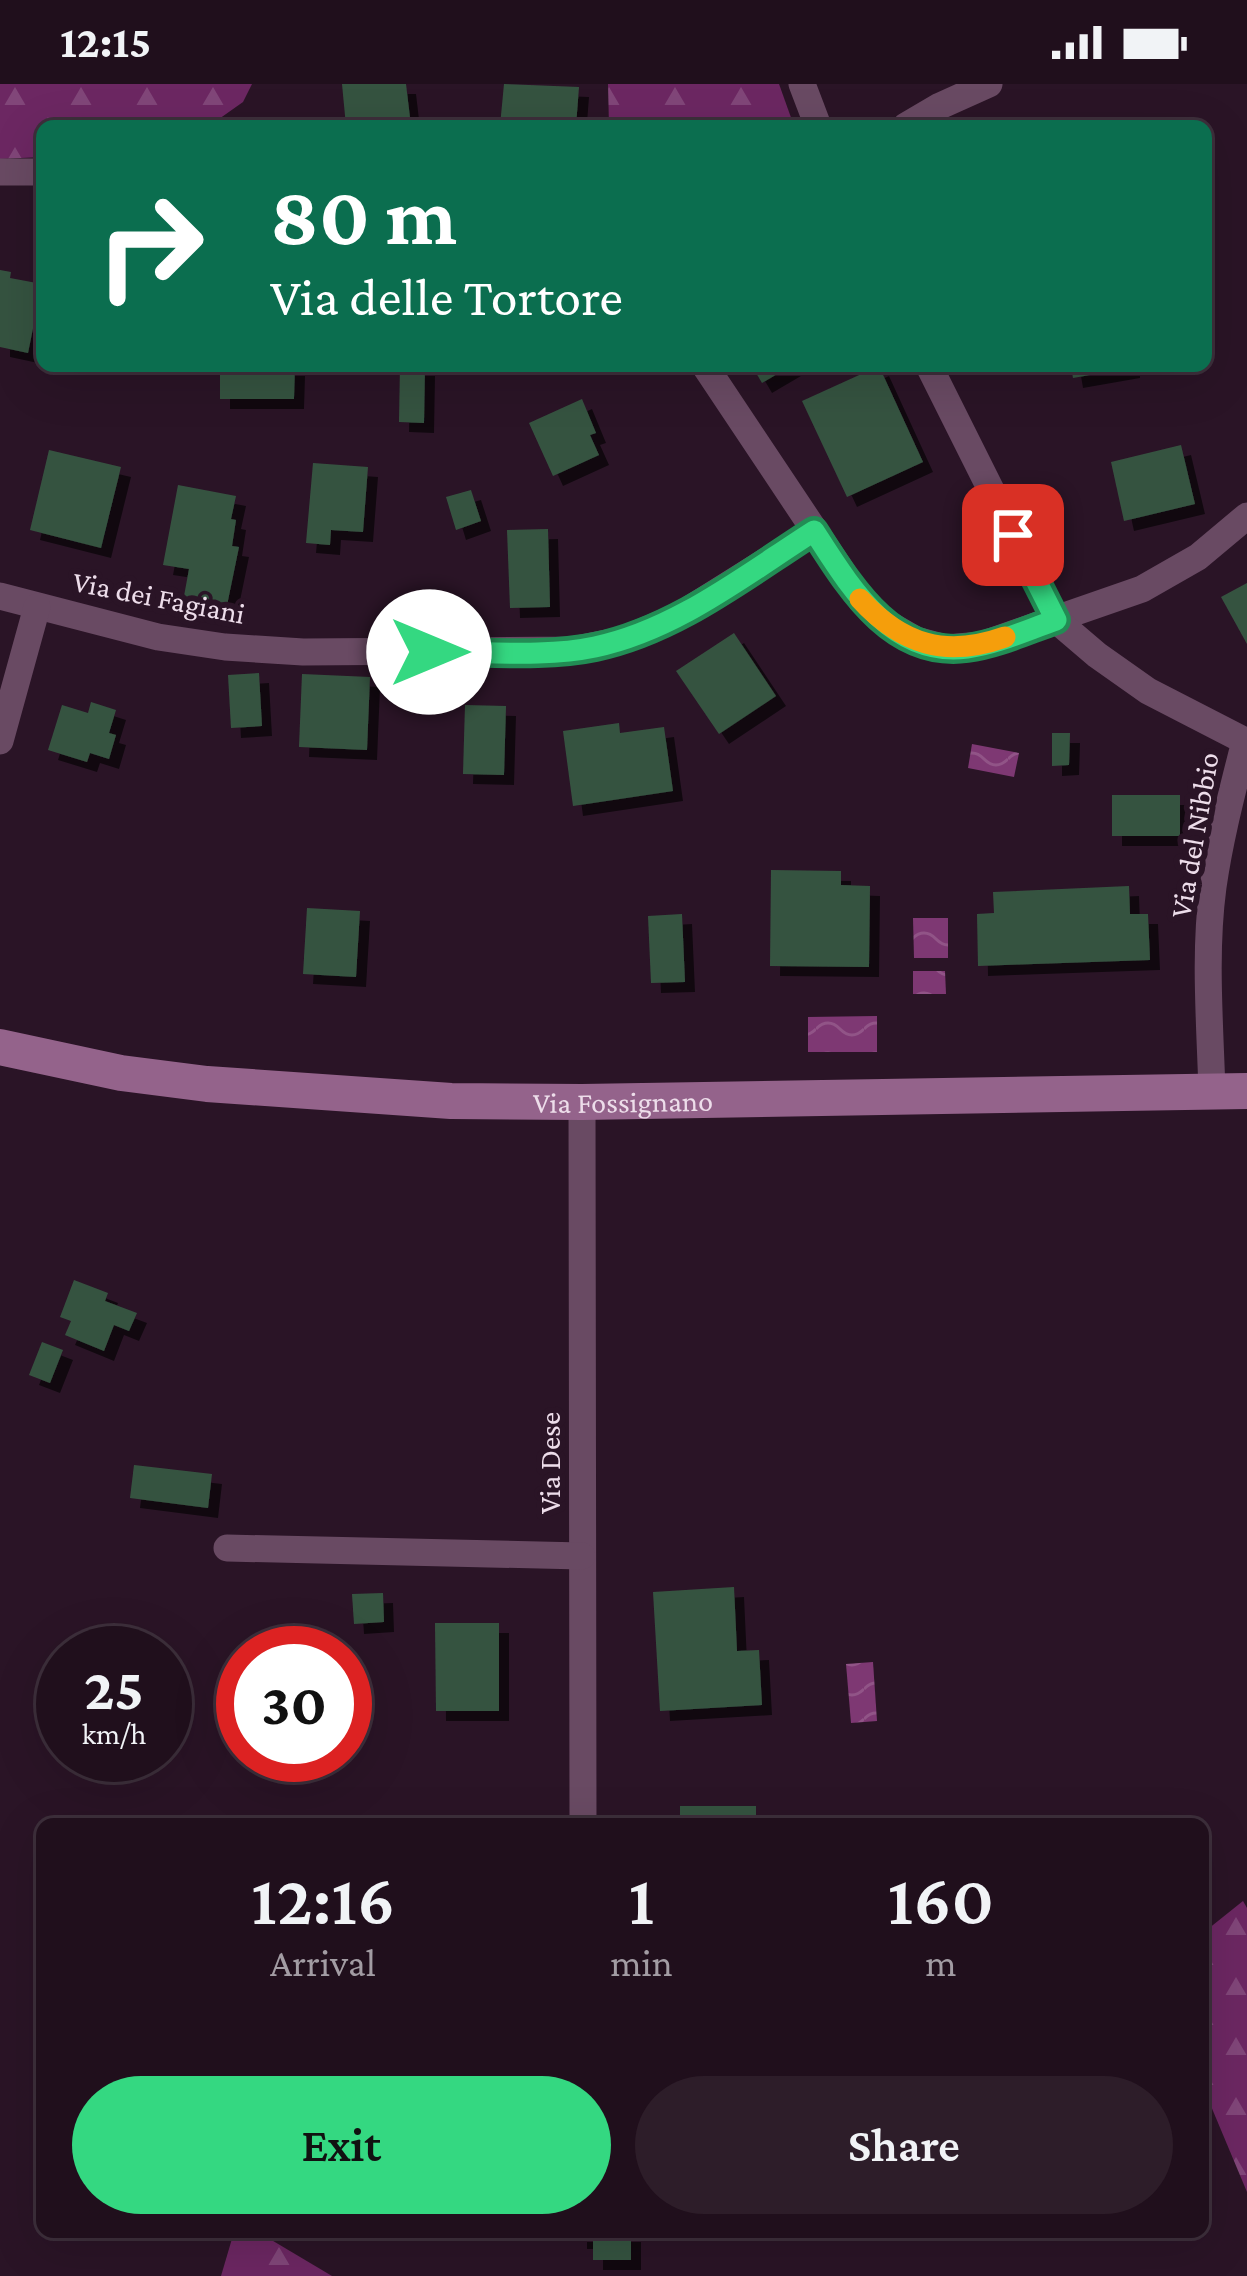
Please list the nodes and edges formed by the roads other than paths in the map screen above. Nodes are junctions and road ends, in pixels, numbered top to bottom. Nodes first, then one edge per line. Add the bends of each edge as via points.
1 (802, 84) edge
2 (989, 84) edge
3 (816, 120) edge
4 (916, 120) edge
5 (0, 172) edge
6 (36, 172) edge
7 (709, 372) edge
8 (931, 372) edge
9 (1247, 516) edge
10 (814, 531) junction
11 (0, 596) edge
12 (37, 607) junction
13 (1056, 620) junction
14 (0, 741) edge
15 (1246, 741) edge
16 (0, 1047) edge
17 (1230, 1091) edge
18 (582, 1102) junction
19 (226, 1548) dead end
20 (582, 1556) junction
21 (583, 1818) edge

1 - 3 street
2 - 4 street
5 - 6 street
7 - 10 street
8 - 13 street, Via del Nibbio
9 - 13 street via 1170,576
10 - 12 street, Via dei Fagiani via 677,617 572,650 250,649
10 - 13 street via 861,600 916,640 968,647
11 - 12 street, Via dei Fagiani
12 - 14 street
13 - 15 street, Via del Nibbio via 1167,703
15 - 17 street, Via del Nibbio via 1223,828 1208,944
16 - 18 street, Via Fossignano via 207,1084
17 - 18 street, Via Fossignano
18 - 20 street, Via Dese
19 - 20 street
20 - 21 street, Via Dese

